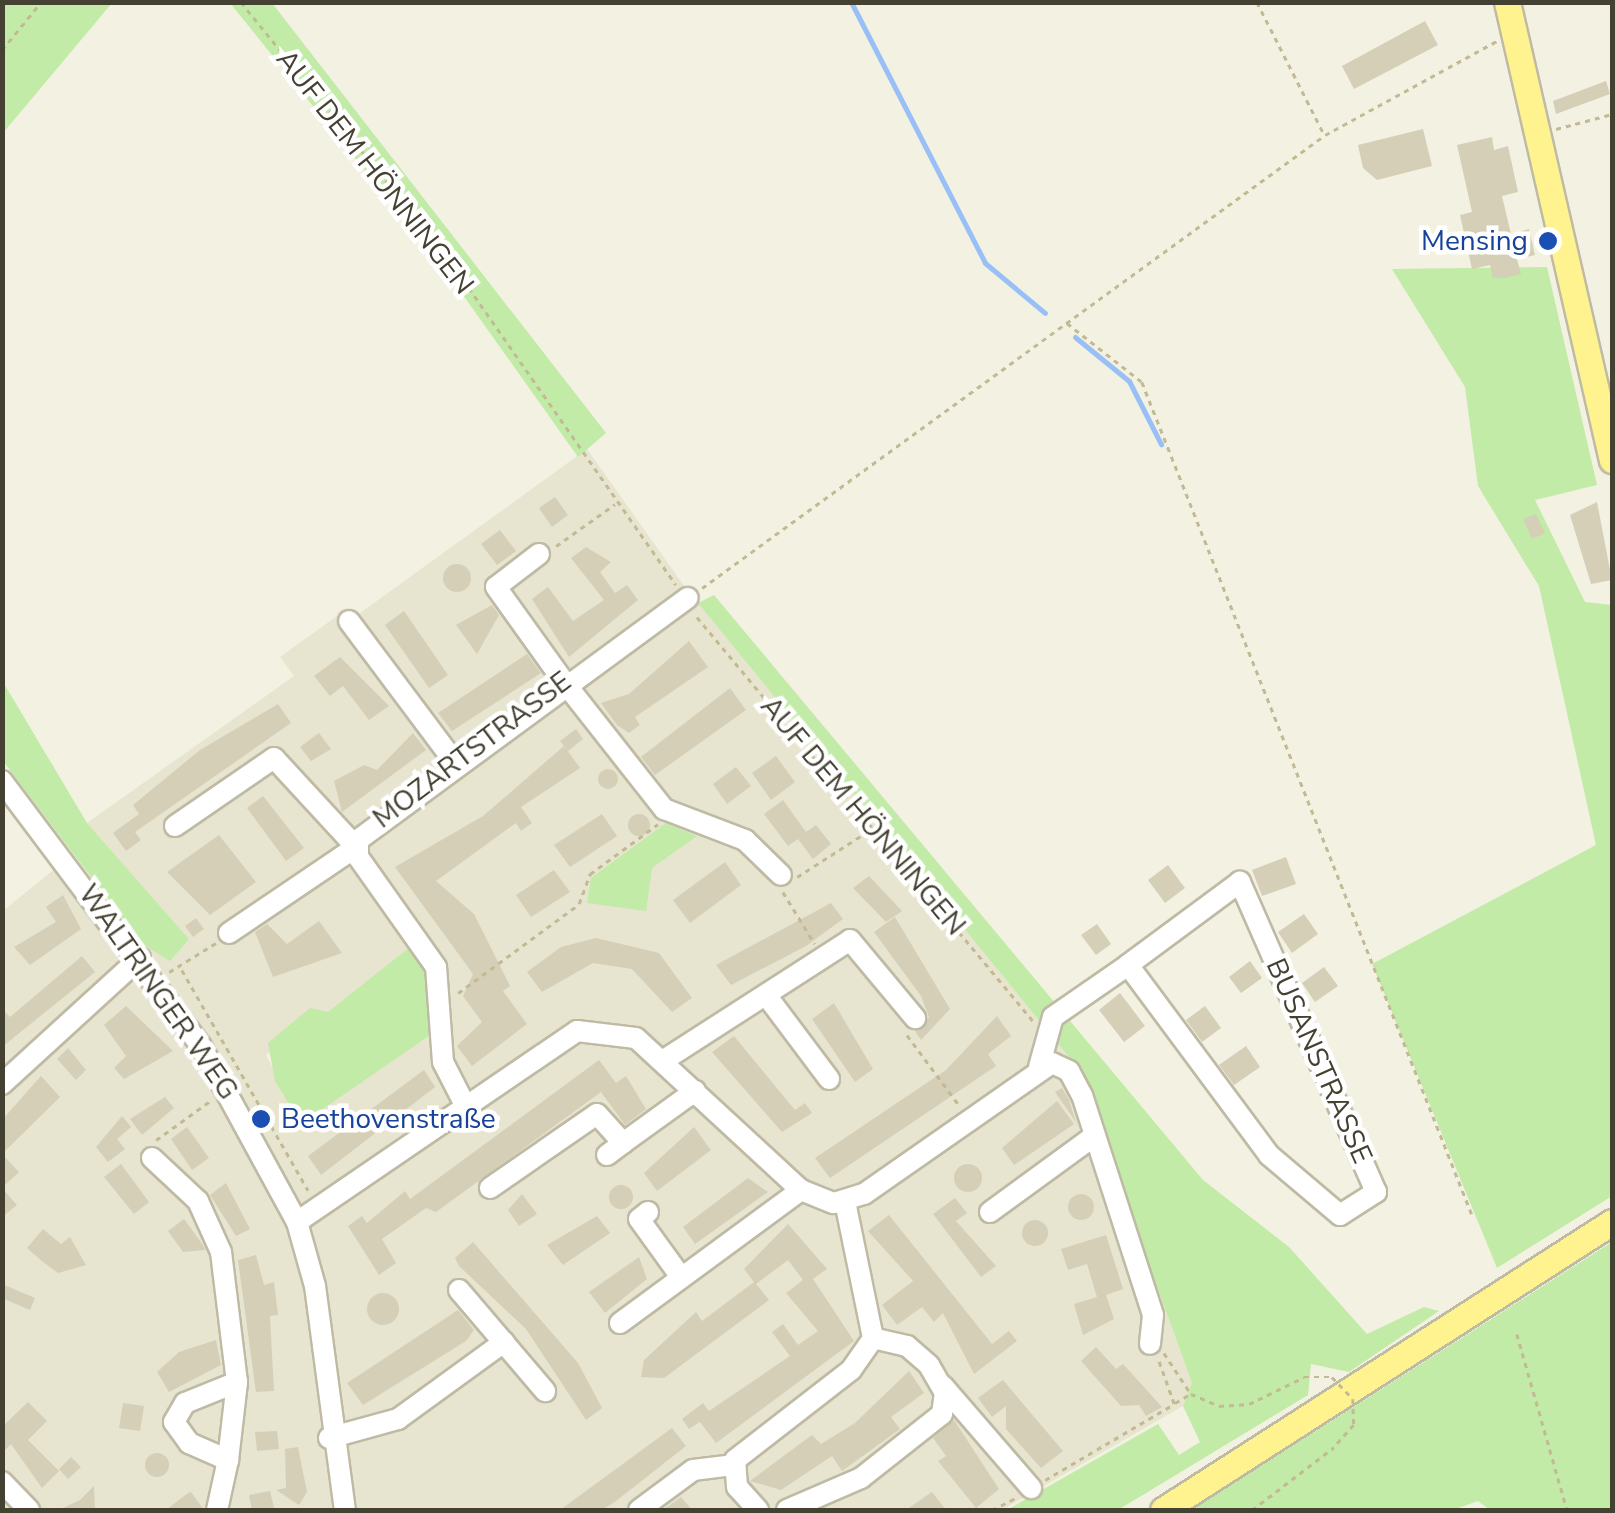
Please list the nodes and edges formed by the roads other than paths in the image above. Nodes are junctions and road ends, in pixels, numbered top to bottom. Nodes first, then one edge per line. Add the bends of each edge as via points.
1 (1506, 2) edge
2 (1612, 460) edge
3 (540, 554) road end
4 (688, 598) road end
5 (348, 621) dead end
6 (564, 682) junction
7 (456, 764) junction
8 (2, 780) edge
9 (175, 826) dead end
10 (356, 847) junction
11 (781, 875) road end
12 (229, 934) road end
13 (143, 963) junction
14 (1128, 966) junction
15 (769, 999) junction
16 (907, 1020) road end
17 (664, 1060) junction
18 (1049, 1066) junction
19 (829, 1079) dead end
20 (2, 1084) edge
21 (695, 1091) junction
22 (466, 1105) junction
23 (1093, 1137) junction
24 (152, 1158) road end
25 (490, 1188) dead end
26 (801, 1190) junction
27 (844, 1202) junction
28 (648, 1212) dead end
29 (990, 1212) dead end
30 (297, 1222) junction
31 (1612, 1222) edge
32 (681, 1277) junction
33 (459, 1290) dead end
34 (620, 1324) dead end
35 (873, 1338) junction
36 (504, 1342) junction
37 (1150, 1344) road end
38 (237, 1382) junction
39 (943, 1386) junction
40 (545, 1391) dead end
41 (329, 1438) junction
42 (228, 1460) junction
43 (733, 1465) junction
44 (2, 1482) edge
45 (1031, 1488) road end
46 (29, 1510) edge
47 (217, 1510) edge
48 (345, 1510) edge
49 (638, 1510) edge
50 (758, 1510) edge
51 (787, 1510) edge
52 (1163, 1510) edge

1 - 2 main road
3 - 6 street via 496,588
4 - 6 street, MOZARTSTRASSE
5 - 7 street
6 - 7 street, MOZARTSTRASSE
6 - 11 street via 671,814 746,840
7 - 10 street, MOZARTSTRASSE via 369,826
8 - 13 street, WALTRINGER WEG
9 - 10 street via 274,758
10 - 12 street
10 - 22 street, MOZARTSTRASSE via 434,960 444,1003 443,1062
13 - 20 street
13 - 30 street, WALTRINGER WEG via 228,1088
14 - 14 street, BUSANSTRASSE via 1269,1154 1340,1215 1376,1192 1240,882
14 - 18 street, BUSANSTRASSE via 1043,1033
15 - 16 street via 857,942
15 - 17 street via 727,1014
15 - 19 street
17 - 21 street
17 - 22 street via 620,1031 577,1031
18 - 23 street via 1074,1076
18 - 27 street
21 - 25 street via 615,1149 597,1114
21 - 26 street
22 - 30 street
23 - 29 street
23 - 37 street via 1153,1315
24 - 38 street via 198,1201 221,1252
26 - 27 street
26 - 32 street
27 - 35 street
28 - 32 street via 639,1218
30 - 41 street, WALTRINGER WEG via 315,1286
31 - 52 main road
32 - 34 street
33 - 36 street
35 - 39 street via 907,1346
35 - 43 street via 859,1363
36 - 40 street
36 - 41 street via 398,1419
38 - 42 street
38 - 42 street via 184,1403 174,1422 190,1443
39 - 45 street
39 - 51 street via 936,1420 861,1478
41 - 48 street, WALTRINGER WEG
42 - 47 street
43 - 49 street via 693,1470
43 - 50 street via 737,1487
44 - 46 street

